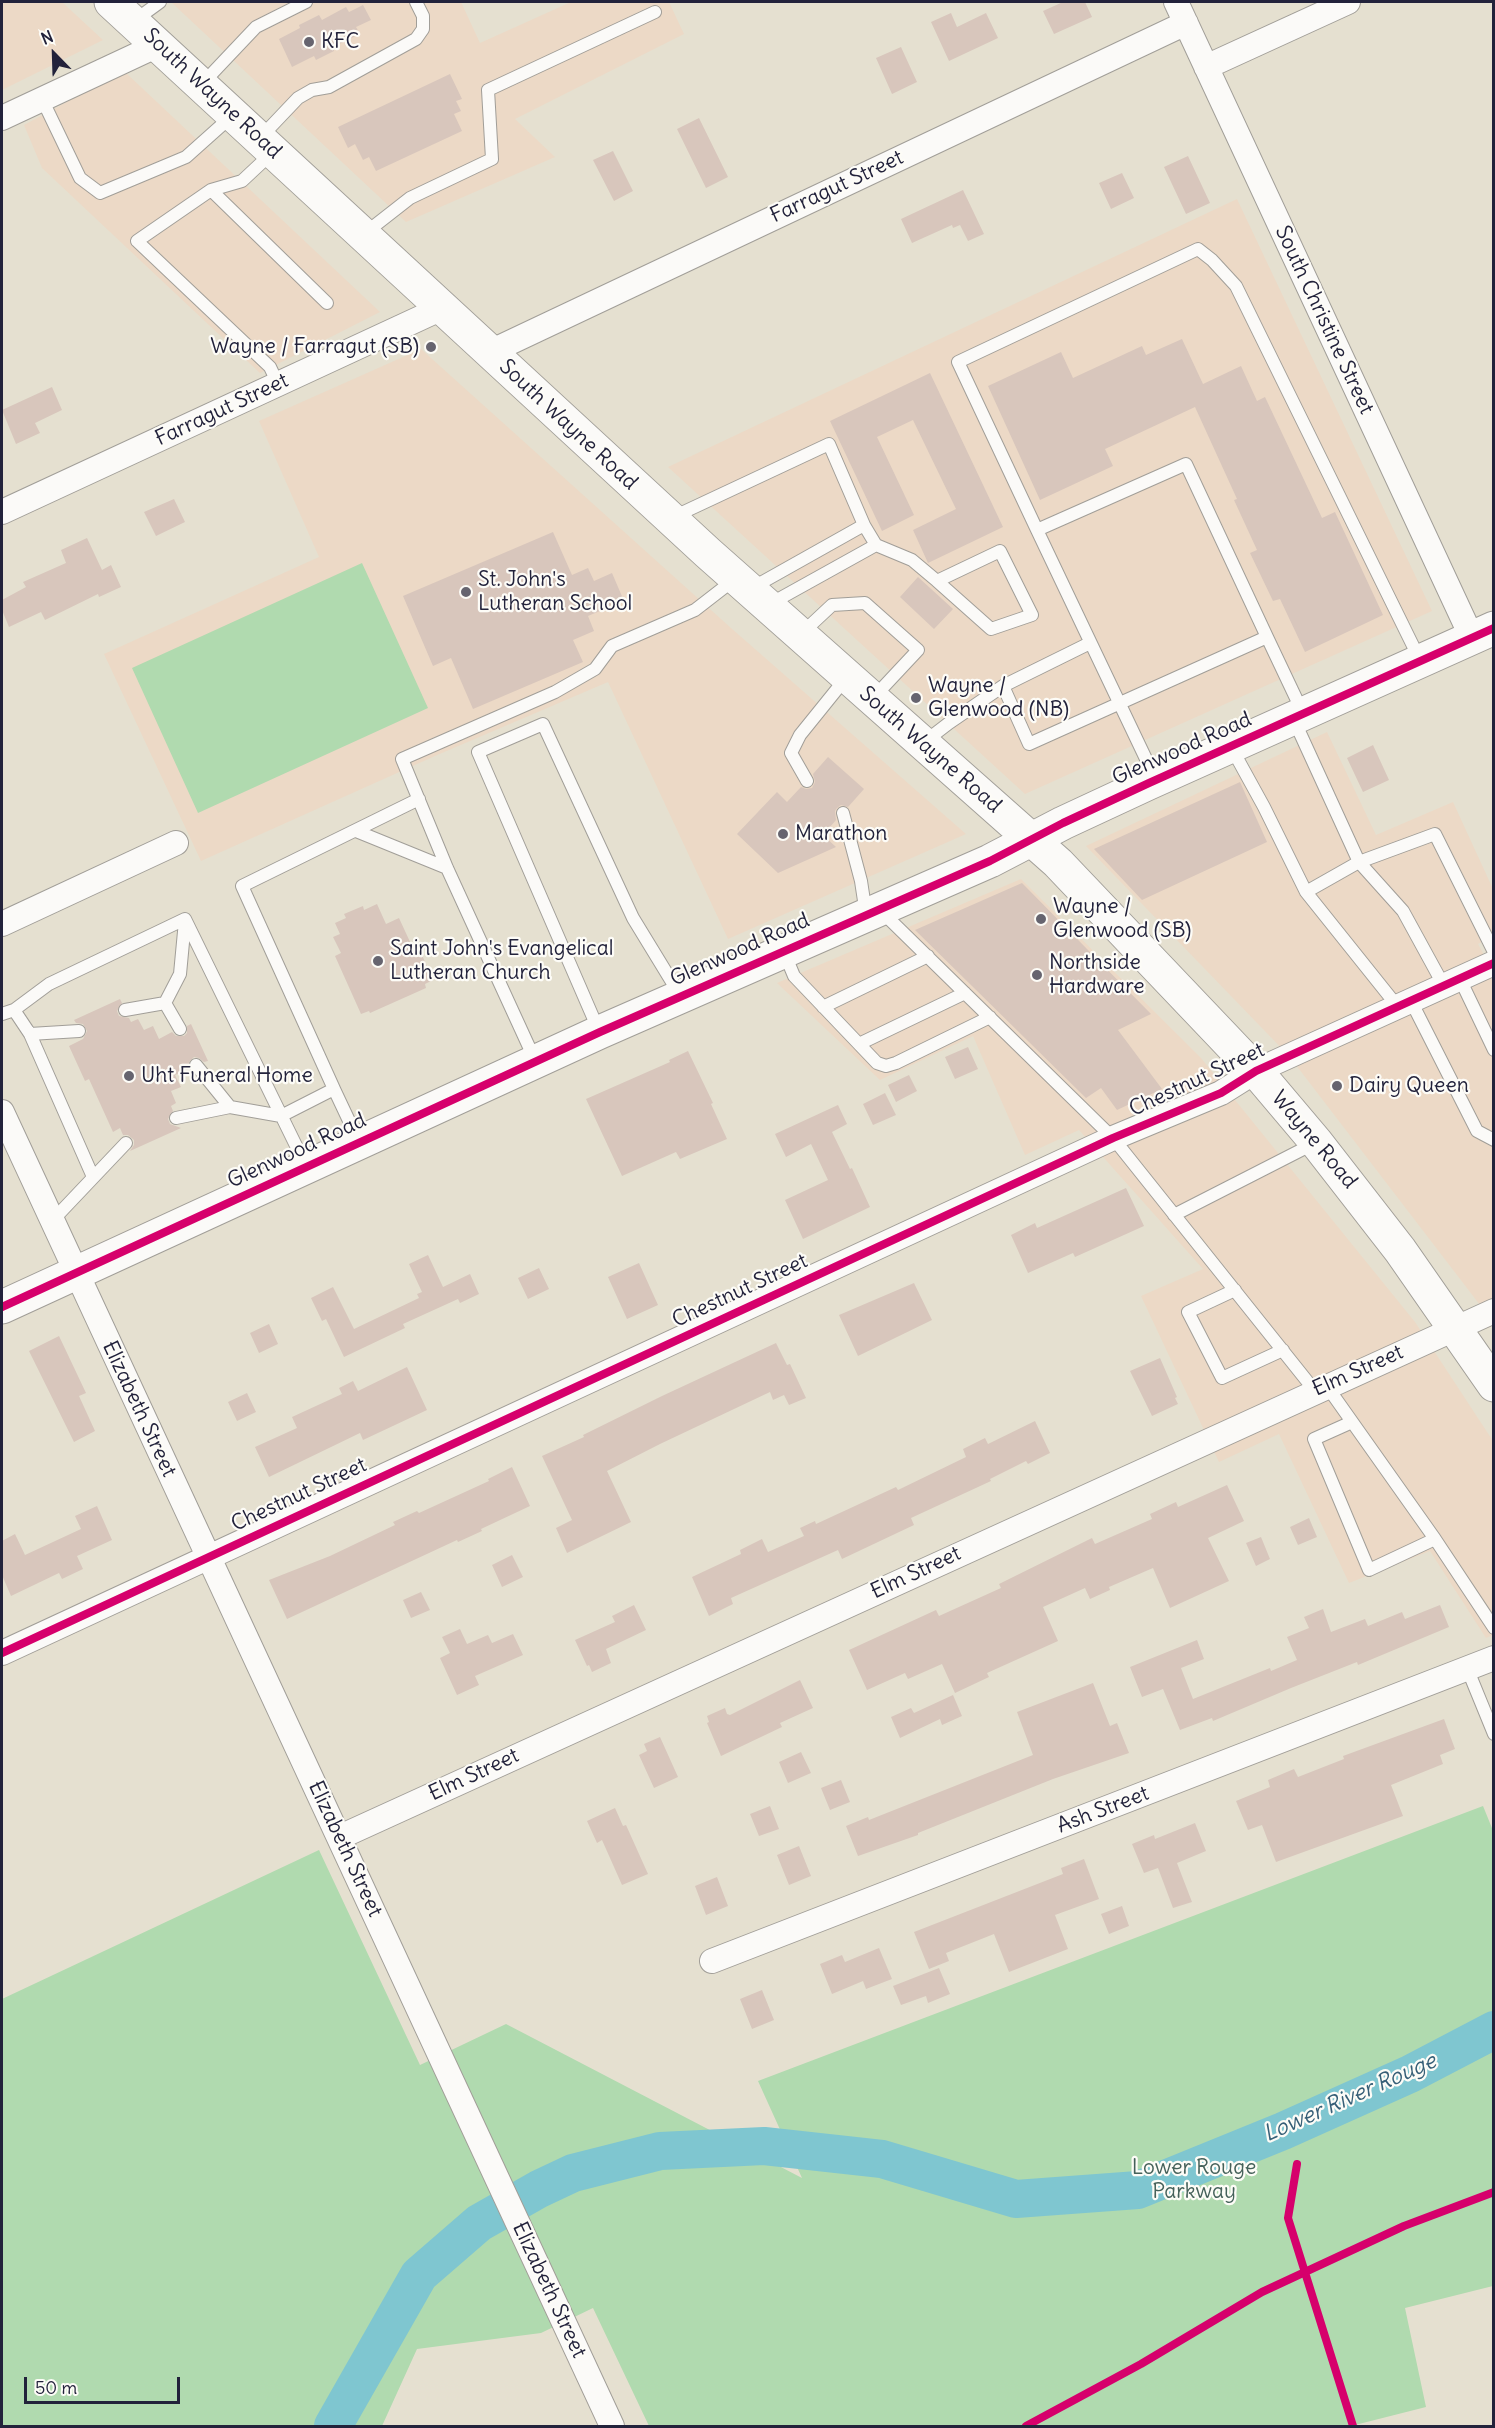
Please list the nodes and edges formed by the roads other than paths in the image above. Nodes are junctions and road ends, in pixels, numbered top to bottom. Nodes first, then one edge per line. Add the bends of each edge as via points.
1 (160, 2) edge
2 (306, 2) edge
3 (416, 2) edge
4 (1348, 2) edge
5 (122, 12) edge
6 (655, 12) dead end
7 (1181, 12) edge
8 (158, 45) junction
9 (1206, 67) junction
10 (201, 85) junction
11 (42, 99) junction
12 (234, 115) junction
13 (2, 118) edge
14 (266, 145) junction
15 (211, 190) junction
16 (363, 234) junction
17 (327, 303) dead end
18 (442, 308) junction
19 (489, 352) junction
20 (278, 384) junction
21 (2, 512) edge
22 (670, 518) junction
23 (864, 525) junction
24 (1037, 530) junction
25 (876, 545) junction
26 (937, 581) junction
27 (751, 591) junction
28 (1483, 633) edge
29 (800, 635) junction
30 (1267, 637) junction
31 (1090, 642) junction
32 (1420, 661) junction
33 (847, 677) junction
34 (1003, 686) junction
35 (872, 699) junction
36 (1118, 702) junction
37 (1298, 716) junction
38 (922, 744) junction
39 (1231, 746) junction
40 (807, 781) dead end
41 (1156, 781) junction
42 (419, 799) junction
43 (843, 813) dead end
44 (356, 831) junction
45 (1033, 839) junction
46 (176, 843) dead end
47 (1359, 862) junction
48 (447, 868) junction
49 (1306, 892) junction
50 (873, 912) junction
51 (185, 919) junction
52 (2, 924) edge
53 (783, 951) junction
54 (1494, 952) edge
55 (928, 956) junction
56 (1494, 963) edge
57 (1452, 982) junction
58 (964, 993) junction
59 (680, 996) junction
60 (165, 1003) junction
61 (1405, 1004) junction
62 (823, 1007) junction
63 (14, 1010) junction
64 (125, 1010) dead end
65 (2, 1014) edge
66 (990, 1017) junction
67 (180, 1029) dead end
68 (79, 1031) dead end
69 (600, 1032) junction
70 (30, 1034) junction
71 (858, 1044) junction
72 (1494, 1050) edge
73 (536, 1061) junction
74 (196, 1065) dead end
75 (1256, 1071) junction
76 (334, 1089) junction
77 (230, 1107) junction
78 (2, 1112) edge
79 (281, 1116) junction
80 (176, 1118) dead end
81 (1113, 1138) junction
82 (1494, 1140) edge
83 (359, 1142) junction
84 (1316, 1142) junction
85 (126, 1143) dead end
86 (306, 1167) junction
87 (93, 1177) junction
88 (1174, 1215) junction
89 (52, 1221) junction
90 (75, 1273) junction
91 (1235, 1290) junction
92 (2, 1307) edge
93 (1494, 1311) edge
94 (1454, 1328) junction
95 (1283, 1350) junction
96 (1494, 1386) edge
97 (1321, 1388) junction
98 (1353, 1422) junction
99 (1435, 1539) junction
100 (209, 1556) junction
101 (1494, 1628) edge
102 (2, 1653) edge
103 (1494, 1658) edge
104 (1467, 1668) junction
105 (1494, 1734) edge
106 (340, 1837) junction
107 (712, 1961) dead end
108 (612, 2427) edge

1 - 5 lane
2 - 10 lane via 256,27
3 - 14 lane via 423,16 423,30 416,39 329,87 298,98
4 - 9 street
5 - 8 main road, South Wayne Road
6 - 16 lane via 489,90 492,159 410,198
7 - 9 street, South Christine Street
7 - 19 street, Farragut Street
8 - 10 main road, South Wayne Road
8 - 11 street
9 - 28 street, South Christine Street
10 - 12 main road, South Wayne Road
11 - 12 lane via 80,178 100,193 186,157
11 - 13 street
12 - 14 main road, South Wayne Road
14 - 15 lane via 242,181
14 - 16 main road, South Wayne Road
15 - 17 lane
15 - 20 lane via 137,241 270,367
16 - 18 main road, South Wayne Road
18 - 19 main road, South Wayne Road
18 - 20 street, Farragut Street
19 - 22 main road, South Wayne Road
20 - 21 street, Farragut Street
22 - 23 lane via 829,444
22 - 27 main road, South Wayne Road
23 - 25 lane
23 - 27 lane
24 - 30 lane via 1186,464
24 - 31 lane
24 - 32 lane via 958,362 1198,249 1236,286
25 - 26 lane via 912,560
25 - 27 lane
26 - 26 lane via 991,629 1032,615 1000,551
27 - 29 main road, South Wayne Road
27 - 42 lane via 612,646 595,669 555,692 402,759
28 - 32 main road, Glenwood Road
29 - 33 main road, South Wayne Road
29 - 35 lane via 832,605 865,603 918,650
30 - 36 lane
30 - 37 lane
31 - 34 lane
31 - 36 lane
32 - 37 main road, Glenwood Road
33 - 35 main road, South Wayne Road
33 - 40 lane via 800,735 791,753
34 - 36 lane via 1029,744
34 - 38 lane
35 - 38 main road, South Wayne Road
36 - 41 lane
37 - 39 main road, Glenwood Road
37 - 47 lane
38 - 45 main road, South Wayne Road
39 - 41 main road, Glenwood Road
39 - 49 lane
41 - 45 main road, Glenwood Road
42 - 44 lane
42 - 48 lane
43 - 50 lane
44 - 48 lane
44 - 76 lane via 242,886
45 - 50 main road, Glenwood Road
45 - 75 main road, Wayne Road
46 - 52 street
47 - 49 lane
47 - 54 lane via 1435,834
47 - 57 lane via 1403,911
48 - 73 lane
49 - 61 lane
50 - 53 main road, Glenwood Road
50 - 55 lane
51 - 60 lane via 180,974
51 - 63 lane via 50,984
51 - 79 lane
53 - 59 main road, Glenwood Road
53 - 62 lane via 794,976
55 - 58 lane
55 - 62 lane
56 - 57 street, Chestnut Street
57 - 61 street, Chestnut Street
57 - 72 lane
58 - 66 lane
58 - 71 lane
59 - 69 main road, Glenwood Road
59 - 69 lane via 633,918 543,724 478,752
60 - 64 lane
60 - 67 lane
61 - 75 street, Chestnut Street
61 - 82 lane via 1477,1131
62 - 71 lane
63 - 65 lane
63 - 70 lane
66 - 71 lane via 886,1066 877,1063
66 - 81 lane
68 - 70 lane
69 - 73 main road, Glenwood Road
70 - 87 lane
73 - 83 main road, Glenwood Road
74 - 77 lane
75 - 81 street, Chestnut Street via 1221,1093
75 - 84 main road, Wayne Road
76 - 79 lane
76 - 83 lane
77 - 79 lane
77 - 80 lane
78 - 89 street, Elizabeth Street
79 - 86 lane
81 - 88 lane
81 - 100 street, Chestnut Street
83 - 86 main road, Glenwood Road
84 - 88 lane
84 - 94 main road, Wayne Road via 1400,1250
85 - 87 lane
86 - 90 main road, Glenwood Road
87 - 89 lane
88 - 91 lane
89 - 90 street, Elizabeth Street
90 - 92 main road, Glenwood Road
90 - 100 street, Elizabeth Street
91 - 95 lane
91 - 95 lane via 1188,1312 1222,1378
93 - 94 street, Elm Street
94 - 96 main road, Wayne Road
94 - 97 street, Elm Street
95 - 97 lane
97 - 98 lane
97 - 106 street, Elm Street
98 - 99 lane
98 - 99 lane via 1314,1439 1369,1570
99 - 101 lane
100 - 102 street, Chestnut Street
100 - 106 street, Elizabeth Street
103 - 104 street, Ash Street
104 - 105 lane
104 - 107 street, Ash Street
106 - 108 street, Elizabeth Street

